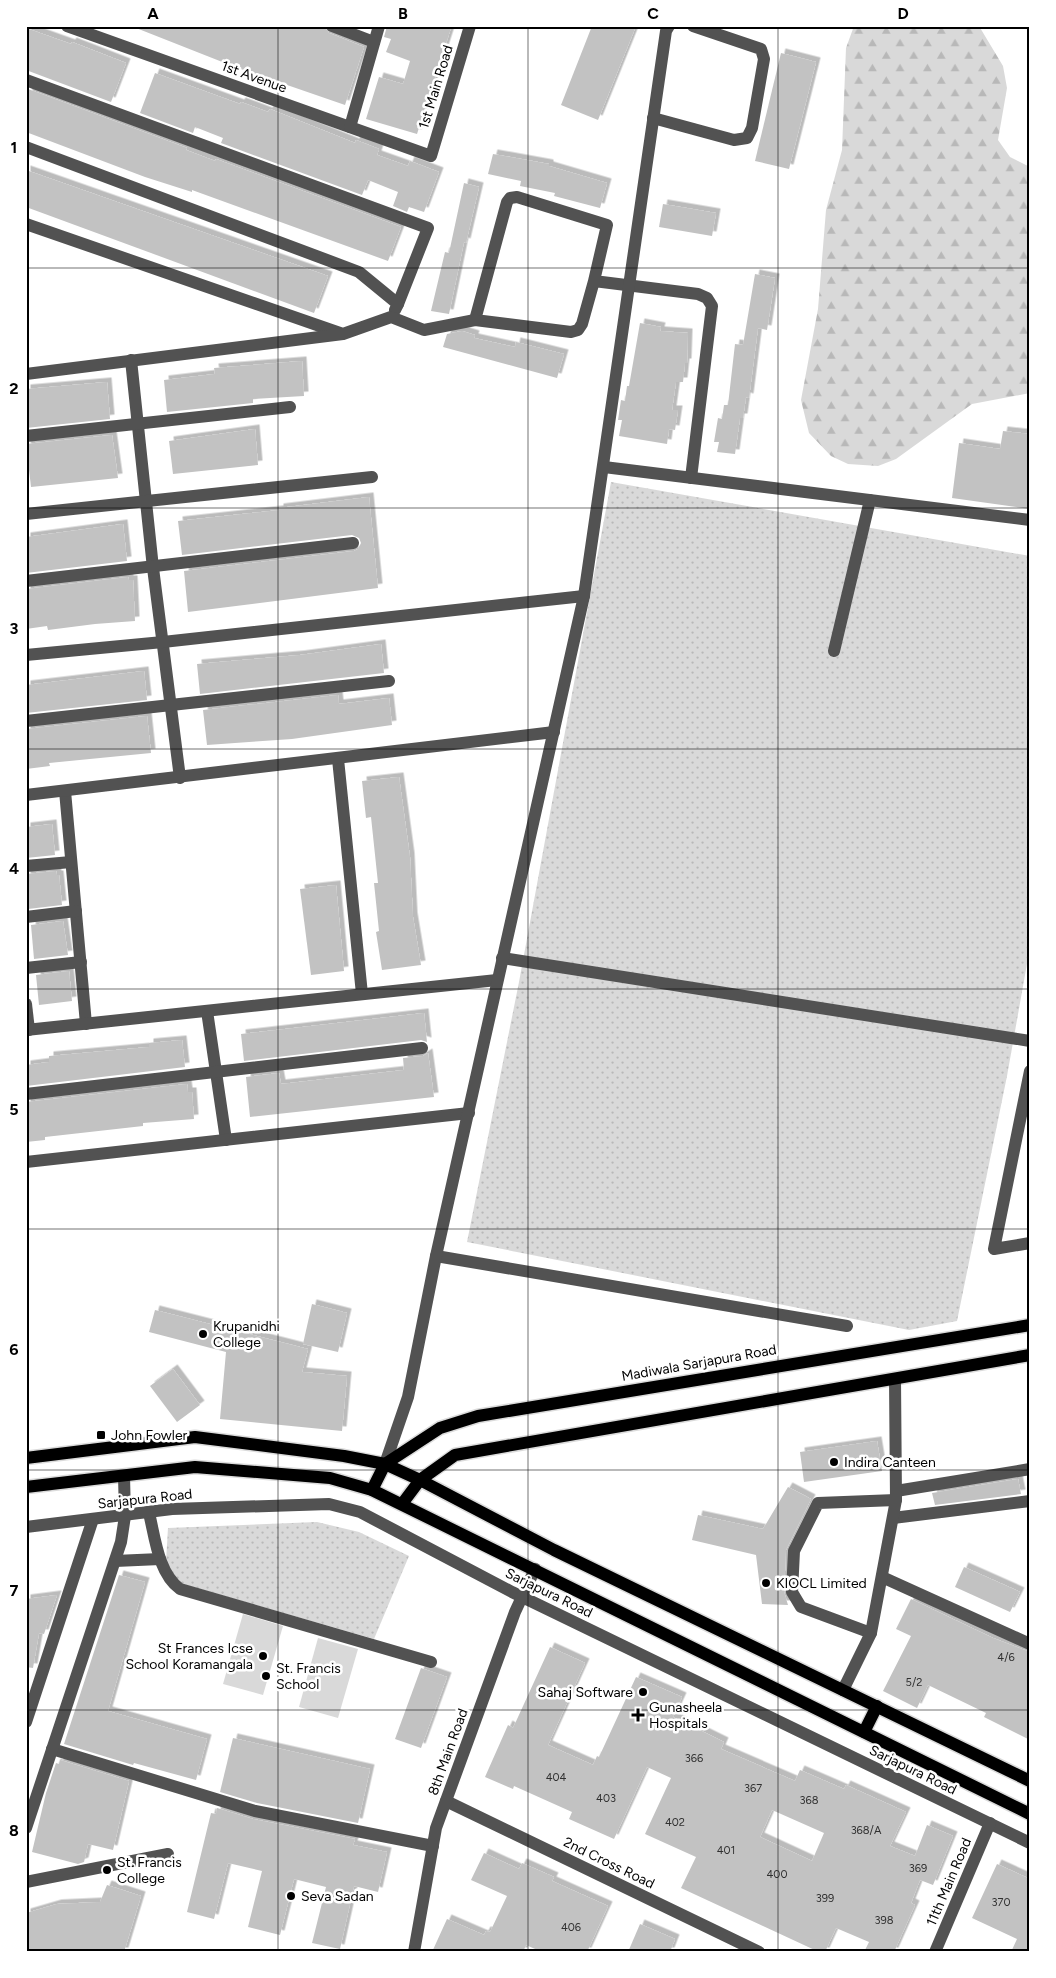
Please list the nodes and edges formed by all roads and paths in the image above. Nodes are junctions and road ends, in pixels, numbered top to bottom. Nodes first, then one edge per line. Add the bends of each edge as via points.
1 (67, 26) edge
2 (332, 26) edge
3 (379, 26) edge
4 (470, 26) edge
5 (669, 26) edge
6 (692, 26) edge
7 (374, 42) junction
8 (26, 80) edge
9 (654, 118) junction
10 (350, 127) junction
11 (26, 147) edge
12 (431, 156) joint
13 (26, 224) edge
14 (594, 281) junction
15 (629, 287) junction
16 (398, 304) junction
17 (391, 317) junction
18 (475, 320) junction
19 (343, 334) junction
20 (131, 360) junction
21 (26, 374) edge
22 (290, 407) dead end
23 (139, 424) junction
24 (26, 436) edge
25 (604, 467) junction
26 (372, 477) dead end
27 (691, 478) junction
28 (870, 500) junction
29 (147, 503) junction
30 (26, 514) edge
31 (1030, 520) edge
32 (353, 543) dead end
33 (153, 568) junction
34 (26, 582) edge
35 (584, 596) junction
36 (163, 642) junction
37 (834, 650) dead end
38 (26, 655) edge
39 (388, 681) dead end
40 (171, 704) junction
41 (26, 721) edge
42 (554, 732) junction
43 (338, 759) junction
44 (180, 778) junction
45 (65, 791) junction
46 (26, 795) edge
47 (72, 862) junction
48 (26, 866) edge
49 (76, 912) junction
50 (26, 917) edge
51 (502, 958) junction
52 (81, 962) junction
53 (26, 968) edge
54 (497, 980) junction
55 (362, 994) junction
56 (26, 1004) edge
57 (207, 1011) junction
58 (86, 1024) junction
59 (28, 1030) edge
60 (1030, 1041) edge
61 (422, 1048) dead end
62 (1030, 1071) edge
63 (216, 1073) junction
64 (26, 1094) edge
65 (468, 1113) junction
66 (226, 1140) junction
67 (26, 1162) edge
68 (1030, 1244) edge
69 (436, 1256) junction
70 (1030, 1325) edge
71 (847, 1326) dead end
72 (1030, 1355) edge
73 (895, 1378) junction
74 (26, 1458) edge
75 (385, 1464) junction
76 (1030, 1469) edge
77 (124, 1476) junction
78 (420, 1480) junction
79 (26, 1487) edge
80 (372, 1490) junction
81 (896, 1496) junction
82 (1030, 1501) edge
83 (402, 1504) junction
84 (149, 1513) junction
85 (125, 1516) junction
86 (893, 1518) junction
87 (93, 1519) junction
88 (26, 1527) edge
89 (160, 1559) junction
90 (115, 1560) junction
91 (535, 1569) junction
92 (882, 1577) junction
93 (522, 1597) junction
94 (871, 1633) junction
95 (1030, 1644) edge
96 (431, 1662) dead end
97 (843, 1690) junction
98 (877, 1706) junction
99 (26, 1722) edge
100 (864, 1732) junction
101 (52, 1749) junction
102 (1030, 1781) edge
103 (446, 1801) junction
104 (1030, 1814) edge
105 (990, 1823) junction
106 (26, 1828) edge
107 (1030, 1843) edge
108 (433, 1846) junction
109 (168, 1854) dead end
110 (26, 1882) edge
111 (414, 1952) edge
112 (759, 1952) edge
113 (935, 1952) edge

1 - 10 street, 1st Avenue
2 - 7 street
3 - 7 street
4 - 12 street, 1st Main Road
5 - 9 street
6 - 9 street via 761,49 764,59 752,128 747,138 734,140
7 - 10 street
8 - 16 street via 428,228
9 - 15 street
10 - 12 street, 1st Avenue
11 - 16 street via 359,272
13 - 19 street
14 - 15 street
14 - 18 street via 578,330 571,332
14 - 18 street via 608,225 517,197 510,198
15 - 25 street
15 - 27 street via 698,294 707,298 712,306
16 - 17 street
17 - 18 street via 424,330
17 - 19 street
19 - 20 street
20 - 21 street
20 - 23 street
22 - 23 street
23 - 24 street
23 - 29 street
25 - 27 street
25 - 35 street
26 - 29 street
27 - 28 street
28 - 31 street
28 - 37 street
29 - 30 street
29 - 33 street
32 - 33 street
33 - 34 street
33 - 36 street
35 - 36 street
35 - 42 street
36 - 38 street
36 - 40 street
39 - 40 street
40 - 41 street
40 - 44 street
42 - 43 street
42 - 51 street
43 - 44 street
43 - 55 street
44 - 45 street
45 - 46 street
45 - 47 street
47 - 48 street
47 - 49 street
49 - 50 street
49 - 52 street
51 - 54 street
51 - 60 street
52 - 53 street
52 - 58 street
54 - 55 street
54 - 65 street
55 - 57 street
56 - 59 street
57 - 58 street
57 - 63 street
58 - 59 street
61 - 63 street
62 - 68 street via 994,1249
63 - 64 street
63 - 66 street
65 - 66 street
65 - 69 street
66 - 67 street
69 - 71 street
69 - 75 street via 408,1397
70 - 75 main road, Madiwala Sarjapura Road via 478,1416 440,1428
72 - 73 main road
73 - 78 main road via 455,1455
73 - 81 street
74 - 75 main road via 195,1437
75 - 78 main road
75 - 80 main road
76 - 81 street
77 - 79 main road, Sarjapura Road
77 - 80 main road, Sarjapura Road via 195,1468 330,1478
77 - 85 street
78 - 83 main road
78 - 97 main road via 554,1550
80 - 83 main road, Sarjapura Road
81 - 86 street
81 - 94 street via 818,1503 794,1551 792,1592 801,1607
82 - 86 street
83 - 91 main road, Sarjapura Road
84 - 85 street, Sarjapura Road
84 - 89 street
84 - 93 street, Sarjapura Road via 329,1504 360,1512
85 - 87 street, Sarjapura Road
85 - 90 street
86 - 92 street
87 - 88 street, Sarjapura Road
87 - 99 street
89 - 90 street
89 - 96 street via 174,1584 187,1592
90 - 101 street
91 - 93 street, 8th Main Road
91 - 100 main road, Sarjapura Road
92 - 94 street
92 - 95 street
93 - 103 street, 8th Main Road
93 - 105 street, Sarjapura Road
94 - 97 street
97 - 98 main road
98 - 100 main road
98 - 102 main road
100 - 104 main road, Sarjapura Road
101 - 106 street
101 - 108 street via 255,1812
103 - 108 street, 8th Main Road
103 - 112 street, 2nd Cross Road
105 - 107 street, Sarjapura Road
105 - 113 street, 11th Main Road
108 - 111 street, 8th Main Road
109 - 110 street

